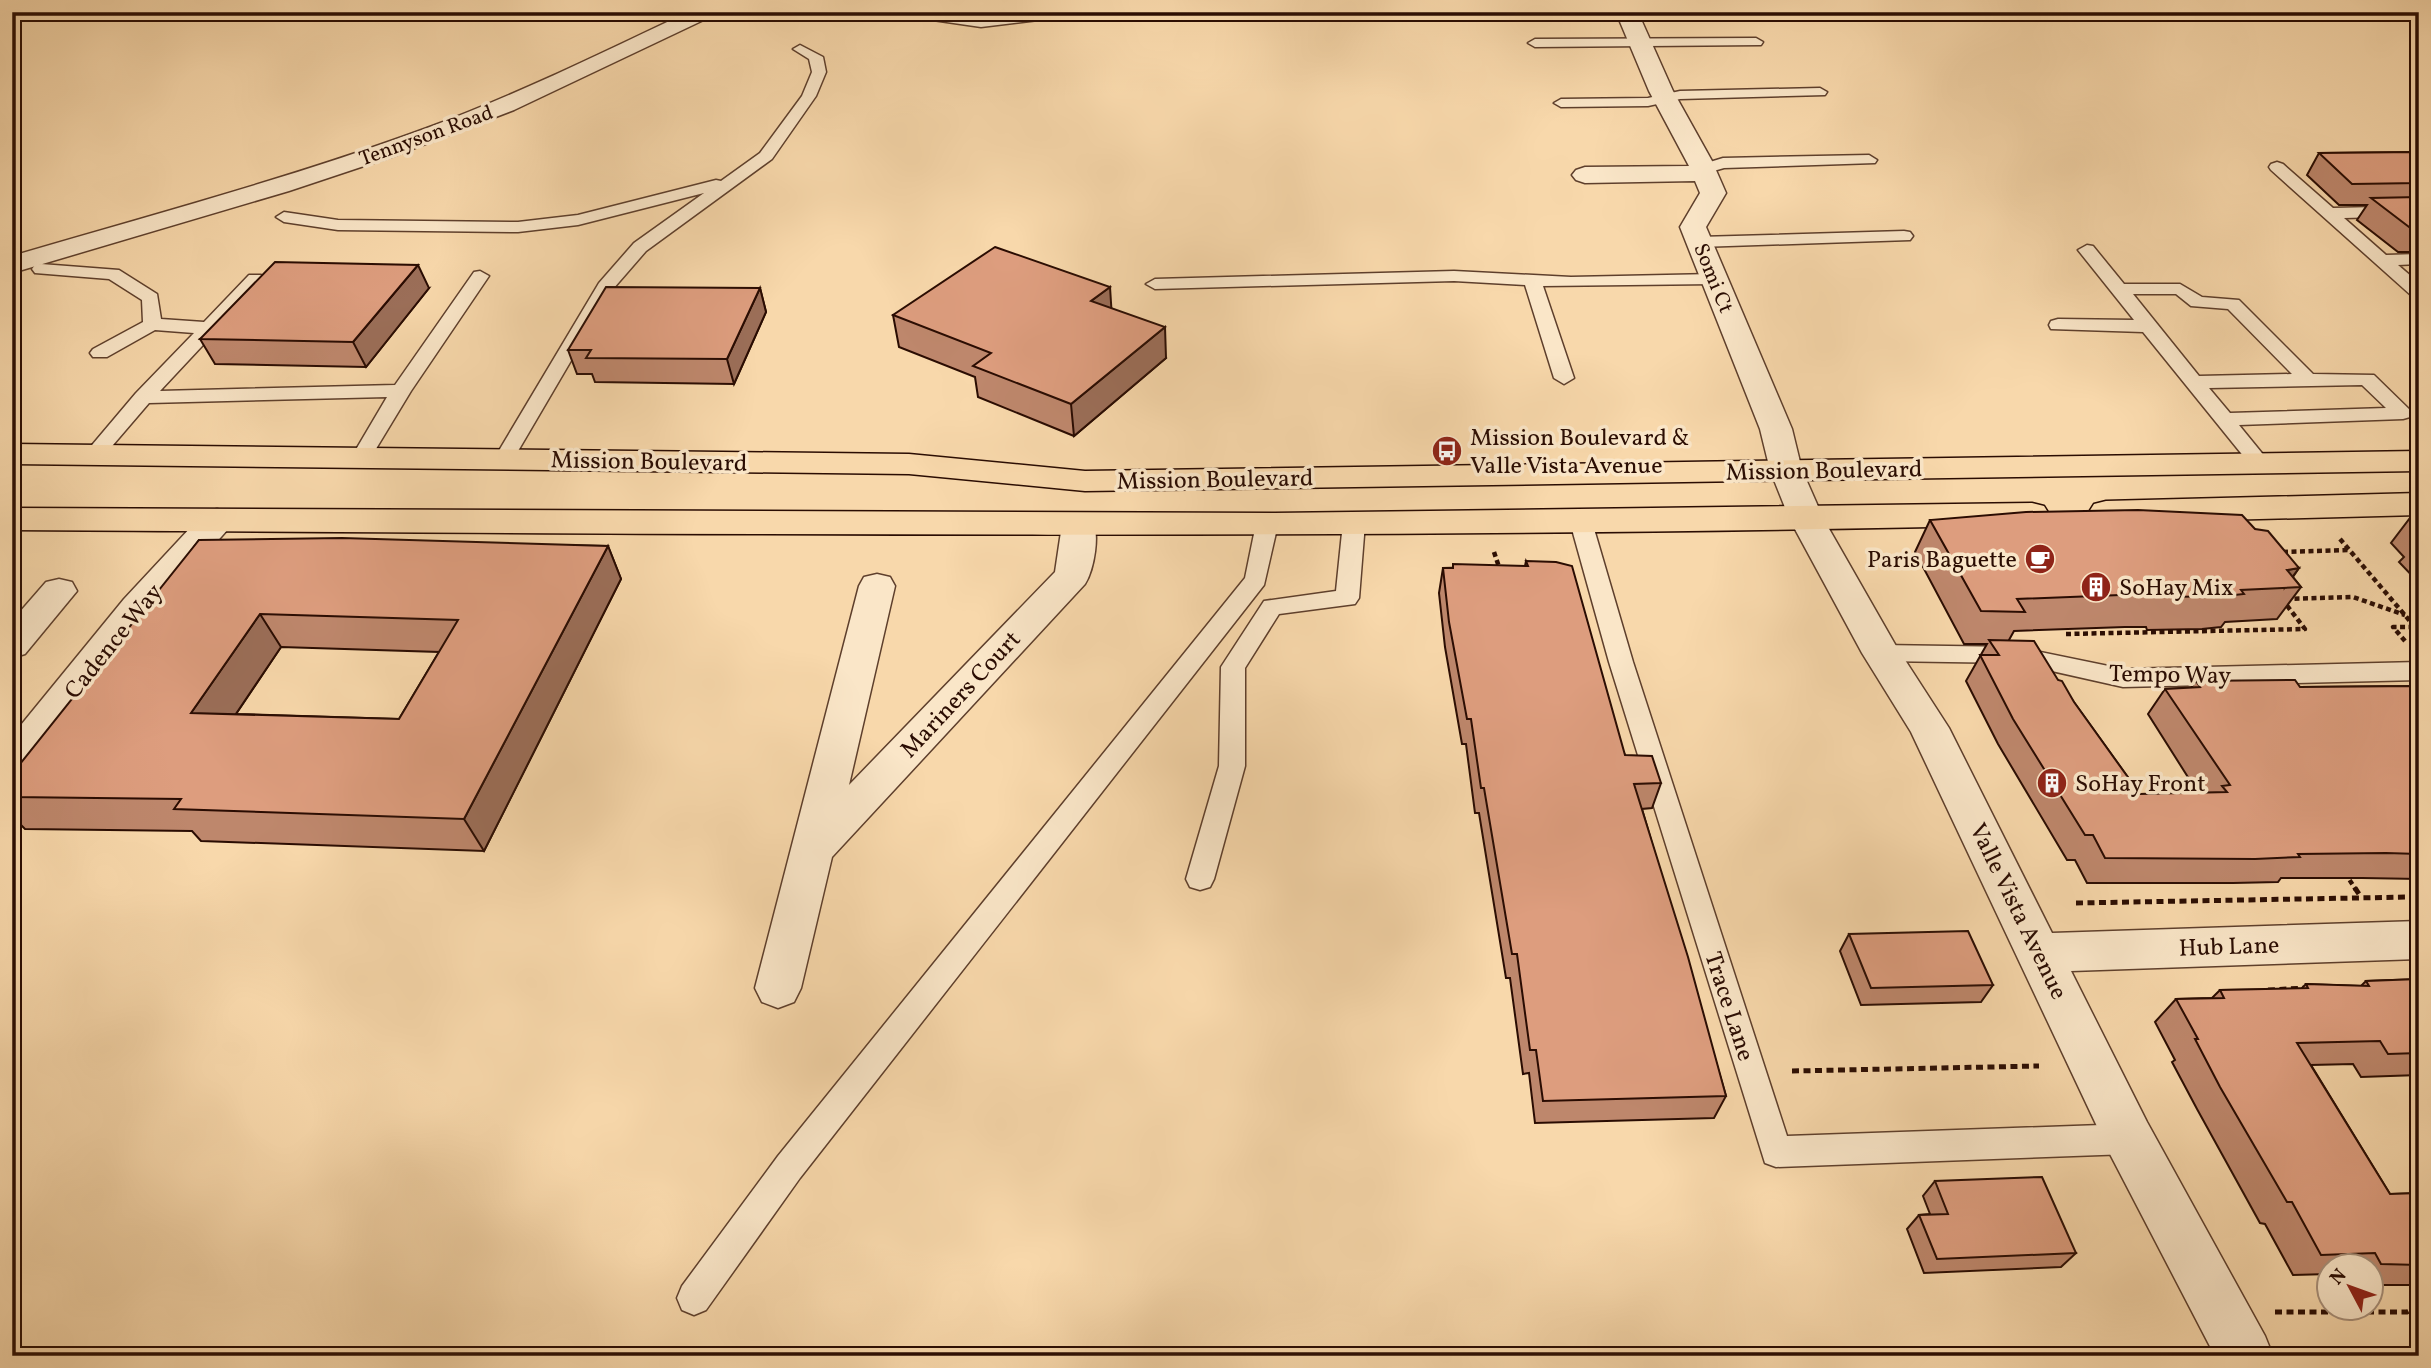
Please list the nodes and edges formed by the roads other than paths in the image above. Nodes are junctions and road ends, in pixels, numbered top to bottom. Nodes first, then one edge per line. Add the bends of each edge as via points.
1 (705, 12) edge
2 (919, 12) edge
3 (1055, 12) edge
4 (1020, 14) edge
5 (1634, 29) junction
6 (1756, 42) dead end
7 (1535, 43) dead end
8 (800, 49) dead end
9 (1820, 92) dead end
10 (1664, 97) junction
11 (1561, 103) dead end
12 (1869, 160) dead end
13 (2303, 167) dead end
14 (1703, 169) junction
15 (1585, 175) dead end
16 (730, 181) junction
17 (2419, 211) edge
18 (2329, 213) junction
19 (284, 217) dead end
20 (136, 230) junction
21 (1904, 236) dead end
22 (1699, 242) junction
23 (2087, 250) dead end
24 (2419, 259) edge
25 (2381, 260) junction
26 (12, 265) edge
27 (41, 269) junction
28 (481, 276) dead end
29 (255, 279) edge
30 (1714, 279) junction
31 (1532, 280) junction
32 (12, 281) edge
33 (1155, 284) dead end
34 (2118, 289) junction
35 (2419, 293) edge
36 (152, 324) junction
37 (2058, 325) dead end
38 (2148, 326) junction
39 (208, 328) junction
40 (100, 352) dead end
41 (1564, 378) dead end
42 (2309, 381) junction
43 (2194, 382) junction
44 (401, 391) junction
45 (143, 397) junction
46 (2225, 419) junction
47 (12, 454) edge
48 (94, 455) junction
49 (361, 458) junction
50 (504, 459) junction
51 (2419, 461) edge
52 (2260, 463) junction
53 (1786, 470) junction
54 (2419, 504) edge
55 (12, 519) edge
56 (217, 520) junction
57 (1807, 520) junction
58 (1581, 522) junction
59 (1354, 523) junction
60 (1267, 524) junction
61 (1079, 525) junction
62 (877, 586) dead end
63 (59, 591) dead end
64 (20, 627) edge
65 (1881, 653) junction
66 (2419, 671) edge
67 (12, 765) edge
68 (813, 849) junction
69 (1200, 879) dead end
70 (2419, 940) edge
71 (2040, 953) junction
72 (778, 988) dead end
73 (2129, 1139) junction
74 (694, 1298) dead end
75 (2245, 1356) edge

1 - 20 street, Tennyson Road via 438,132
2 - 4 street via 981,21
3 - 4 street
5 - 6 lane
5 - 7 lane
5 - 10 street, Somi Ct
8 - 16 lane via 816,57 819,72 810,96 766,156
9 - 10 lane
10 - 11 lane via 1647,102
10 - 14 street, Somi Ct
12 - 14 lane via 1723,163
13 - 18 lane via 2277,167
14 - 15 street via 1689,175
14 - 22 street, Somi Ct via 1713,193 1693,227
16 - 19 lane via 578,220 518,227 338,225
16 - 50 lane via 640,247 605,287
17 - 18 lane
18 - 25 lane
20 - 26 street, Tennyson Road
20 - 27 street, Tennyson Road
21 - 22 lane
22 - 30 street, Somi Ct
23 - 34 lane
24 - 25 lane
25 - 35 lane
27 - 32 street, Tennyson Road
27 - 36 lane via 113,274 151,298
28 - 44 lane
29 - 39 lane
30 - 31 lane
30 - 53 street, Somi Ct via 1776,429
31 - 33 lane via 1454,276
31 - 41 lane
34 - 38 lane
34 - 42 lane via 2180,289 2197,302 2233,304
36 - 39 lane
36 - 40 lane
37 - 38 lane
38 - 43 lane
39 - 45 lane
42 - 43 lane
42 - 46 lane via 2367,379 2403,412
43 - 46 lane
44 - 45 lane
44 - 49 lane
45 - 48 lane
46 - 52 lane
47 - 48 main road, Mission Boulevard
48 - 49 main road, Mission Boulevard
49 - 50 main road, Mission Boulevard
50 - 53 main road, Mission Boulevard via 909,464 1085,481
51 - 52 main road, Mission Boulevard
52 - 53 main road, Mission Boulevard
53 - 57 street, Valle Vista Avenue
54 - 57 main road, Mission Boulevard
55 - 56 main road, Mission Boulevard
56 - 61 main road, Mission Boulevard
56 - 67 street, Cadence Way via 137,608
57 - 58 main road, Mission Boulevard
57 - 65 street, Valle Vista Avenue
58 - 59 main road, Mission Boulevard
58 - 73 lane, Trace Lane via 1776,1152
59 - 60 main road, Mission Boulevard
59 - 69 lane via 1347,598 1272,607 1233,667 1232,766
60 - 61 main road, Mission Boulevard
60 - 74 lane via 1256,580 789,1167
61 - 68 street, Mariners Court via 1072,576
62 - 68 street, Mariners Court
63 - 64 street
65 - 66 lane, Tempo Way via 2016,655 2123,678
65 - 71 street, Valle Vista Avenue via 1929,728
68 - 72 street, Mariners Court
70 - 71 street, Hub Lane
71 - 73 street, Valle Vista Avenue
73 - 75 street, Valle Vista Avenue

